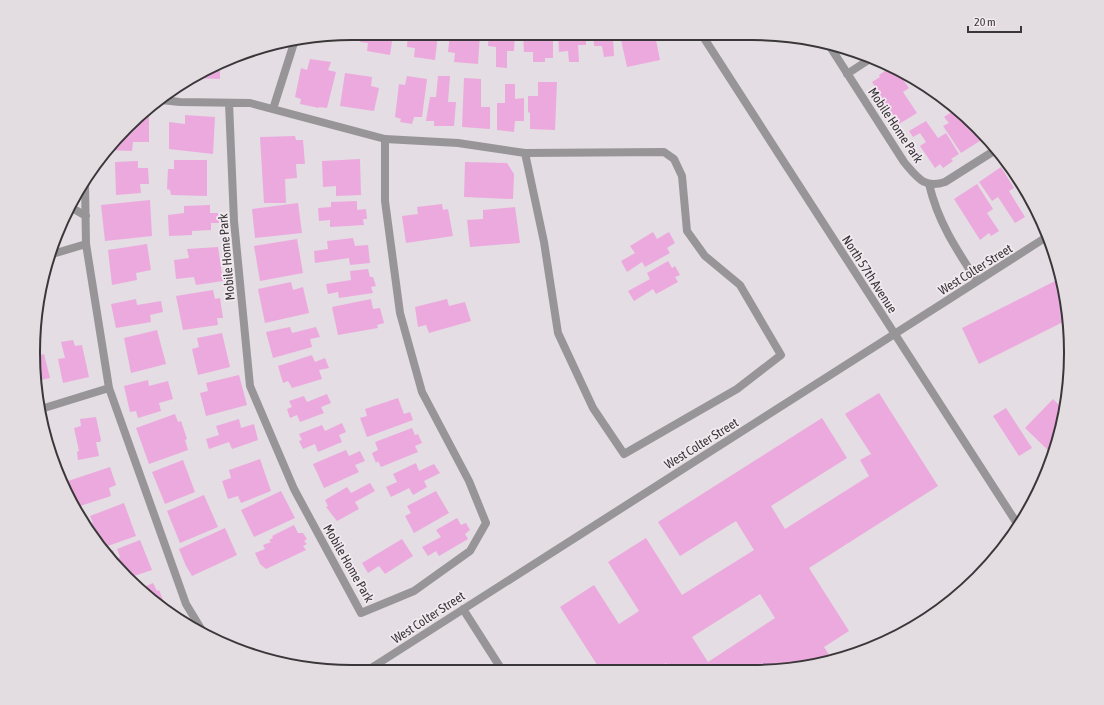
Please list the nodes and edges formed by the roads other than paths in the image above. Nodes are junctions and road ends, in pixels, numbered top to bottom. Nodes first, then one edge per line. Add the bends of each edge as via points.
1 (705, 40) edge
2 (293, 46) edge
3 (833, 51) edge
4 (865, 62) edge
5 (847, 74) junction
6 (168, 101) edge
7 (229, 103) junction
8 (273, 109) junction
9 (385, 139) junction
10 (525, 153) junction
11 (991, 153) edge
12 (929, 184) junction
13 (85, 191) edge
14 (75, 209) edge
15 (86, 216) junction
16 (1042, 240) edge
17 (86, 244) junction
18 (57, 253) edge
19 (978, 281) junction
20 (895, 334) junction
21 (109, 388) junction
22 (45, 408) edge
23 (1015, 521) edge
24 (463, 609) junction
25 (198, 624) edge
26 (376, 665) edge
27 (499, 665) edge

1 - 20 street, North 57th Avenue
2 - 8 street
3 - 5 street, Mobile Home Park
4 - 5 street
5 - 12 street, Mobile Home Park via 904,162 918,178
6 - 7 street
7 - 8 street via 250,103
7 - 9 street, Mobile Home Park via 234,220 250,386 294,490 361,612 414,591 464,556 470,551 486,523 469,481 422,392 400,313 385,201
8 - 9 street
9 - 10 street via 458,143
10 - 10 street via 664,152 674,158 682,176 687,231 705,256 740,285 781,355 737,389 624,454 593,408 558,333 544,242
11 - 12 street via 945,182
12 - 19 street via 934,206 944,228
13 - 15 street
14 - 15 street
15 - 17 street
16 - 19 street, West Colter Street
17 - 18 street
17 - 21 street
19 - 20 street, West Colter Street
20 - 23 street, North 57th Avenue
20 - 24 street, West Colter Street
21 - 22 street
21 - 25 street via 186,604
24 - 26 street, West Colter Street
24 - 27 street

